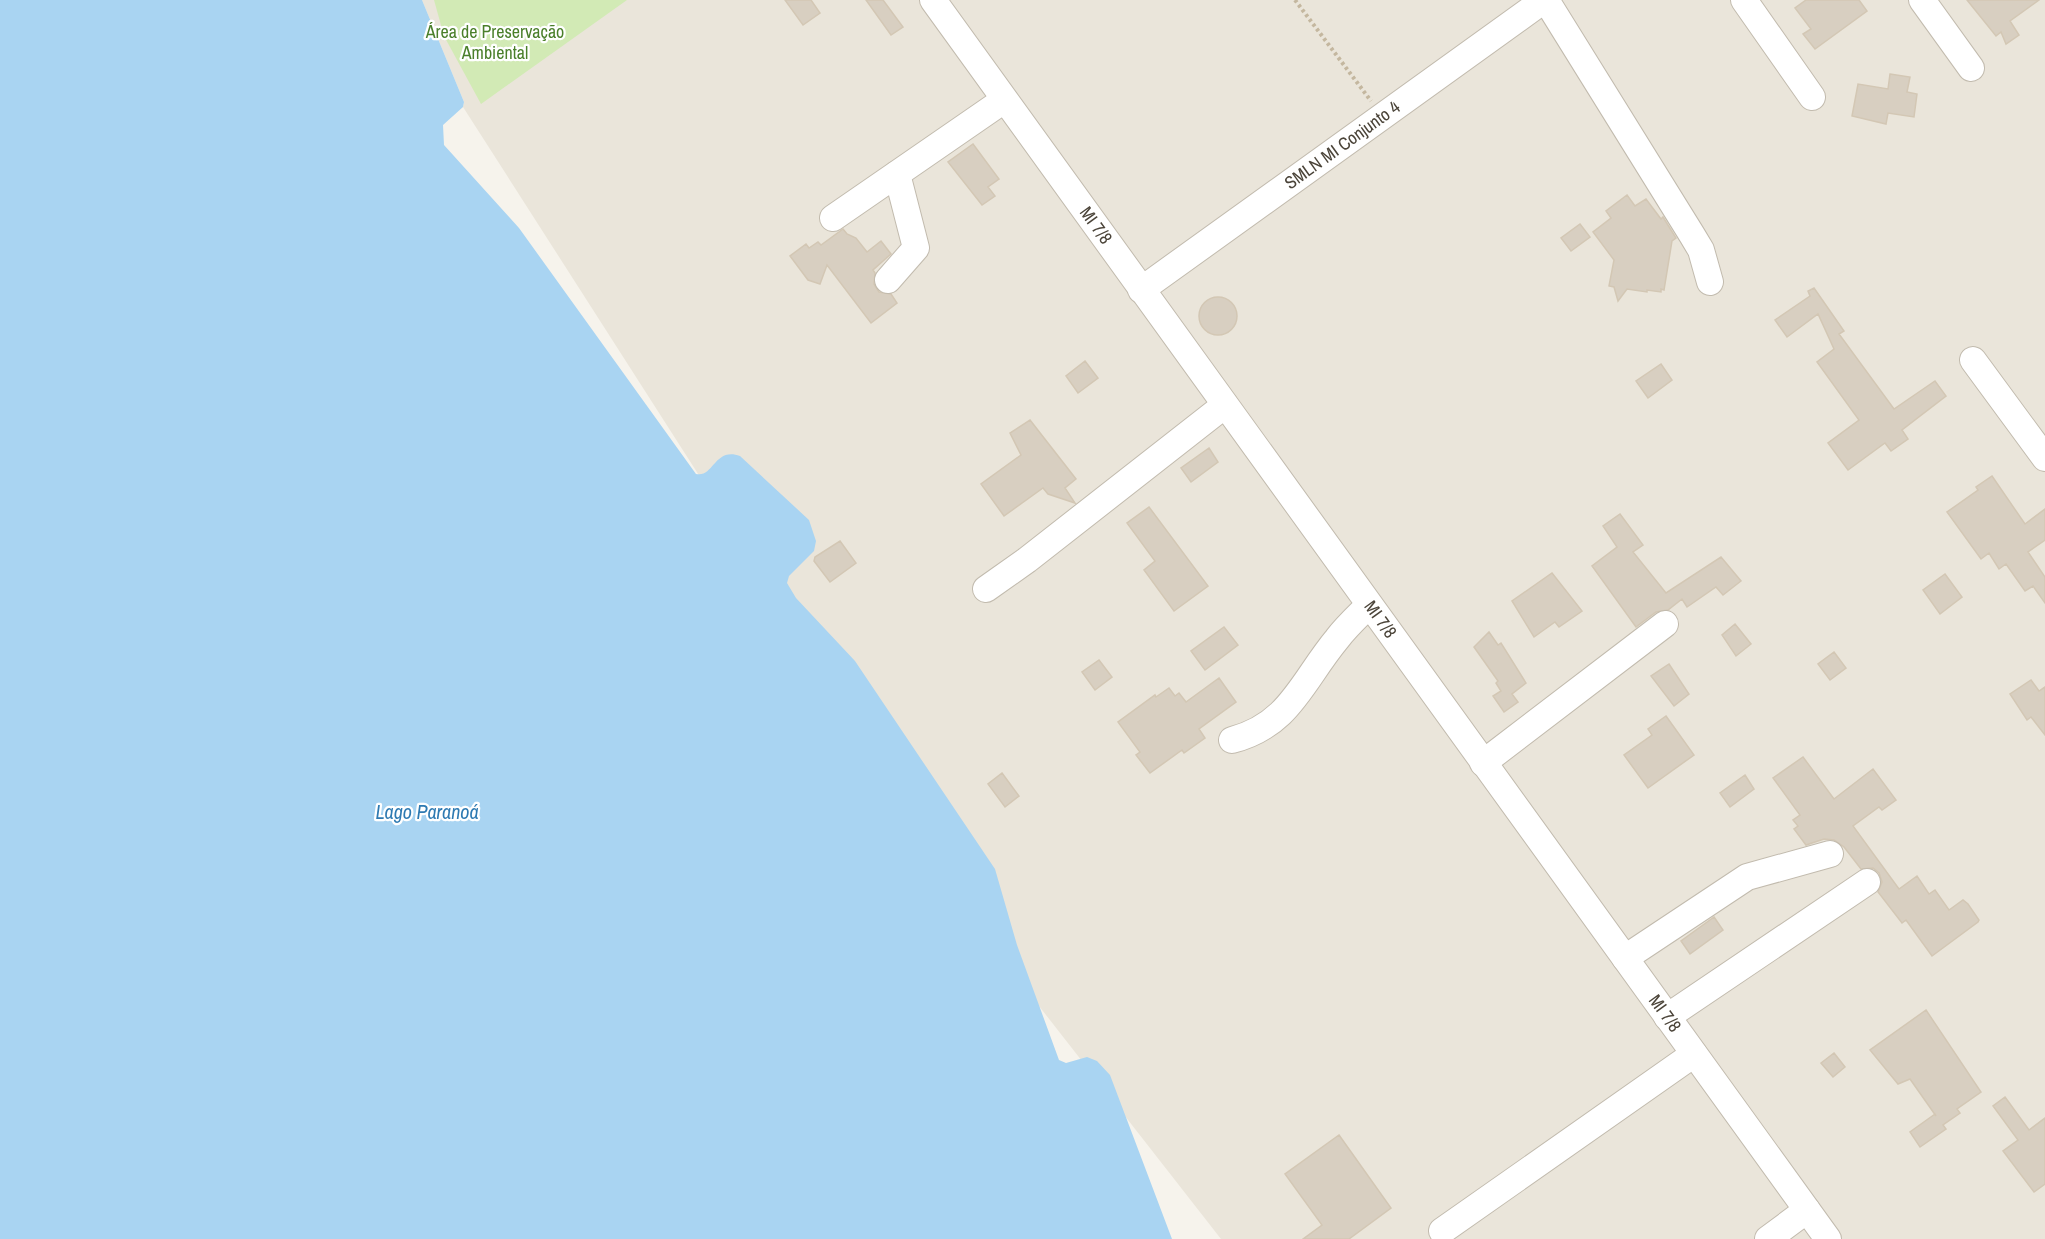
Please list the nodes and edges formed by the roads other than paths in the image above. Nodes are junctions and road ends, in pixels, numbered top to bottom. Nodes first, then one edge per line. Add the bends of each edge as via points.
1 (933, 0) edge
2 (1545, 0) edge
3 (1744, 0) edge
4 (1922, 0) edge
5 (1971, 68) dead end
6 (1812, 97) dead end
7 (1004, 100) junction
8 (897, 174) junction
9 (833, 218) dead end
10 (888, 280) dead end
11 (1710, 282) dead end
12 (1141, 290) junction
13 (1973, 360) dead end
14 (1224, 405) junction
15 (2045, 458) edge
16 (986, 589) dead end
17 (1369, 605) junction
18 (1665, 624) dead end
19 (1232, 740) dead end
20 (1483, 763) junction
21 (1830, 854) dead end
22 (1867, 882) dead end
23 (1625, 958) junction
24 (1667, 1017) junction
25 (1694, 1054) junction
26 (1807, 1210) junction
27 (1442, 1232) dead end
28 (1768, 1239) edge
29 (1828, 1239) edge

1 - 7 street, MI 7/8
2 - 11 street via 1701,250
2 - 12 street, SMLN MI Conjunto 4
3 - 6 street
4 - 5 street
7 - 8 street
7 - 12 street, MI 7/8
8 - 9 street
8 - 10 street via 916,248
12 - 14 street, MI 7/8
13 - 15 street
14 - 16 street
14 - 17 street, MI 7/8
17 - 19 street via 1337,638 1290,707 1270,724
17 - 20 street, MI 7/8
18 - 20 street
20 - 23 street, MI 7/8
21 - 23 street via 1747,877
22 - 24 street
23 - 24 street, MI 7/8
24 - 25 street, MI 7/8
25 - 26 street, MI 7/8
25 - 27 street
26 - 28 street
26 - 29 street, MI 7/8

